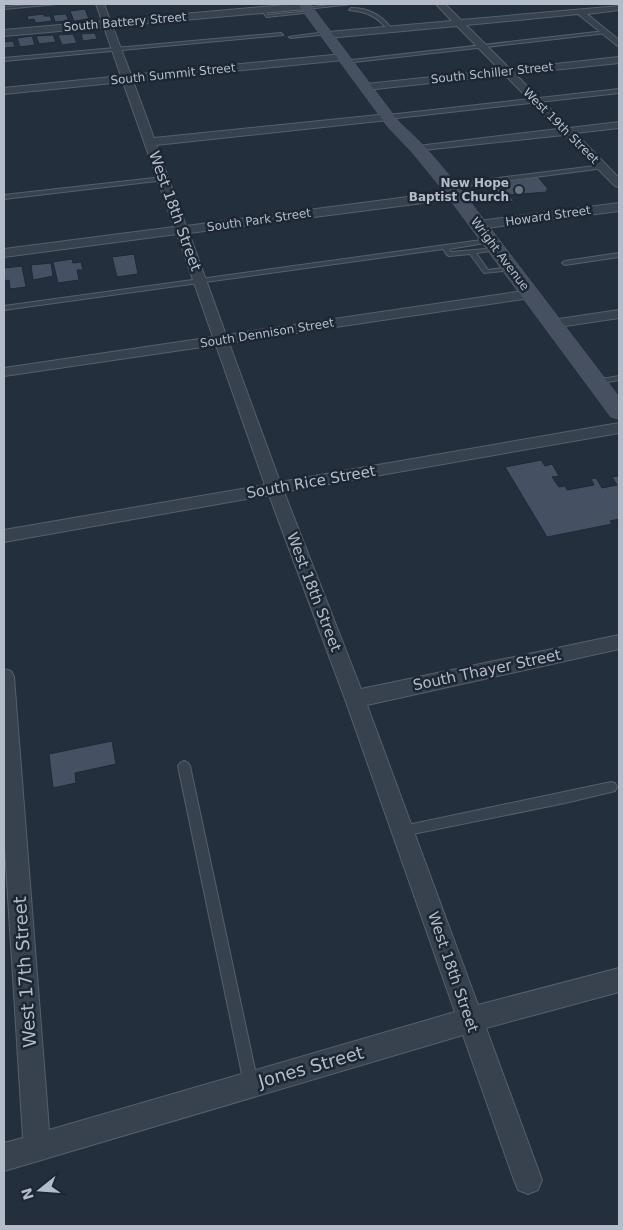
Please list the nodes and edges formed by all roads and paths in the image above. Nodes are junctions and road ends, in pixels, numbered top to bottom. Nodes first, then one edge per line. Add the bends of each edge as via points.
1 (55, 4) edge
2 (100, 4) edge
3 (349, 4) edge
4 (440, 4) edge
5 (310, 7) edge
6 (4, 8) edge
7 (619, 8) edge
8 (351, 9) dead end
9 (578, 11) junction
10 (460, 23) junction
11 (106, 24) junction
12 (390, 29) junction
13 (605, 32) junction
14 (4, 33) edge
15 (281, 34) dead end
16 (327, 34) junction
17 (291, 37) dead end
18 (619, 44) edge
19 (483, 45) junction
20 (117, 49) junction
21 (344, 59) junction
22 (4, 60) edge
23 (619, 60) edge
24 (508, 72) junction
25 (127, 78) junction
26 (366, 86) junction
27 (4, 90) edge
28 (619, 91) edge
29 (535, 100) junction
30 (388, 117) junction
31 (619, 125) edge
32 (567, 131) junction
33 (150, 142) junction
34 (418, 148) junction
35 (602, 167) junction
36 (163, 179) junction
37 (619, 184) edge
38 (452, 191) junction
39 (4, 197) edge
40 (619, 206) edge
41 (478, 225) junction
42 (182, 231) junction
43 (492, 245) junction
44 (444, 246) junction
45 (472, 252) junction
46 (4, 253) edge
47 (619, 255) edge
48 (565, 263) dead end
49 (510, 269) junction
50 (200, 280) junction
51 (530, 294) junction
52 (4, 308) edge
53 (619, 314) edge
54 (552, 324) junction
55 (222, 340) junction
56 (4, 372) edge
57 (619, 378) edge
58 (596, 382) junction
59 (619, 412) edge
60 (619, 428) edge
61 (275, 488) junction
62 (4, 536) edge
63 (619, 642) edge
64 (4, 677) edge
65 (355, 699) junction
66 (184, 766) dead end
67 (612, 787) dead end
68 (403, 831) junction
69 (619, 980) edge
70 (470, 1020) junction
71 (251, 1085) junction
72 (37, 1148) junction
73 (4, 1157) edge
74 (528, 1180) dead end

1 - 6 lane
2 - 11 street, West 18th Street
3 - 5 lane
4 - 10 street, West 19th Street
5 - 11 street, South Battery Street
5 - 16 main road, Wright Avenue
7 - 9 street
8 - 12 lane via 365,9
9 - 10 street
9 - 13 street
10 - 12 street
10 - 19 street, West 19th Street
11 - 14 street, South Battery Street
11 - 20 street, West 18th Street
12 - 16 street
13 - 18 street
13 - 19 lane
15 - 20 lane
16 - 17 lane
16 - 21 main road, Wright Avenue
19 - 21 lane
19 - 24 street, West 19th Street
20 - 22 lane
20 - 25 street, West 18th Street
21 - 25 street, South Summit Street
21 - 26 main road, Wright Avenue
23 - 24 street, South Schiller Street
24 - 26 street, South Schiller Street
24 - 29 street, West 19th Street
25 - 27 street, South Summit Street
25 - 33 street, West 18th Street
26 - 30 main road, Wright Avenue
28 - 29 lane
29 - 30 lane
29 - 32 street, West 19th Street
30 - 33 street
30 - 34 main road, Wright Avenue
31 - 32 street
32 - 34 street
32 - 35 street, West 19th Street
33 - 36 street, West 18th Street
34 - 38 main road, Wright Avenue
35 - 37 street, West 19th Street
35 - 38 lane
36 - 39 lane
36 - 42 street, West 18th Street
38 - 41 main road, Wright Avenue
38 - 42 street, South Park Street
40 - 41 street, Howard Street
41 - 43 main road, Wright Avenue
42 - 46 street, South Park Street
42 - 50 street, West 18th Street
43 - 44 lane
43 - 45 lane
43 - 49 main road, Wright Avenue
44 - 45 lane via 449,254
44 - 50 lane
45 - 49 lane via 486,272
47 - 48 lane
49 - 51 main road, Wright Avenue
50 - 52 lane
50 - 55 street, West 18th Street
51 - 54 main road, Wright Avenue
51 - 55 street, South Dennison Street
53 - 54 street
54 - 58 main road, Wright Avenue
55 - 56 street, South Dennison Street
55 - 61 street, West 18th Street
57 - 58 lane
58 - 59 main road, Wright Avenue
60 - 61 street, South Rice Street
61 - 62 street, South Rice Street
61 - 65 street, West 18th Street
63 - 65 street, South Thayer Street
64 - 72 street, West 17th Street
65 - 68 street, West 18th Street
66 - 71 lane
67 - 68 lane
68 - 70 street, West 18th Street
69 - 70 street, Jones Street
70 - 71 street, Jones Street
70 - 74 street, West 18th Street
71 - 72 street, Jones Street
72 - 73 street, Jones Street

